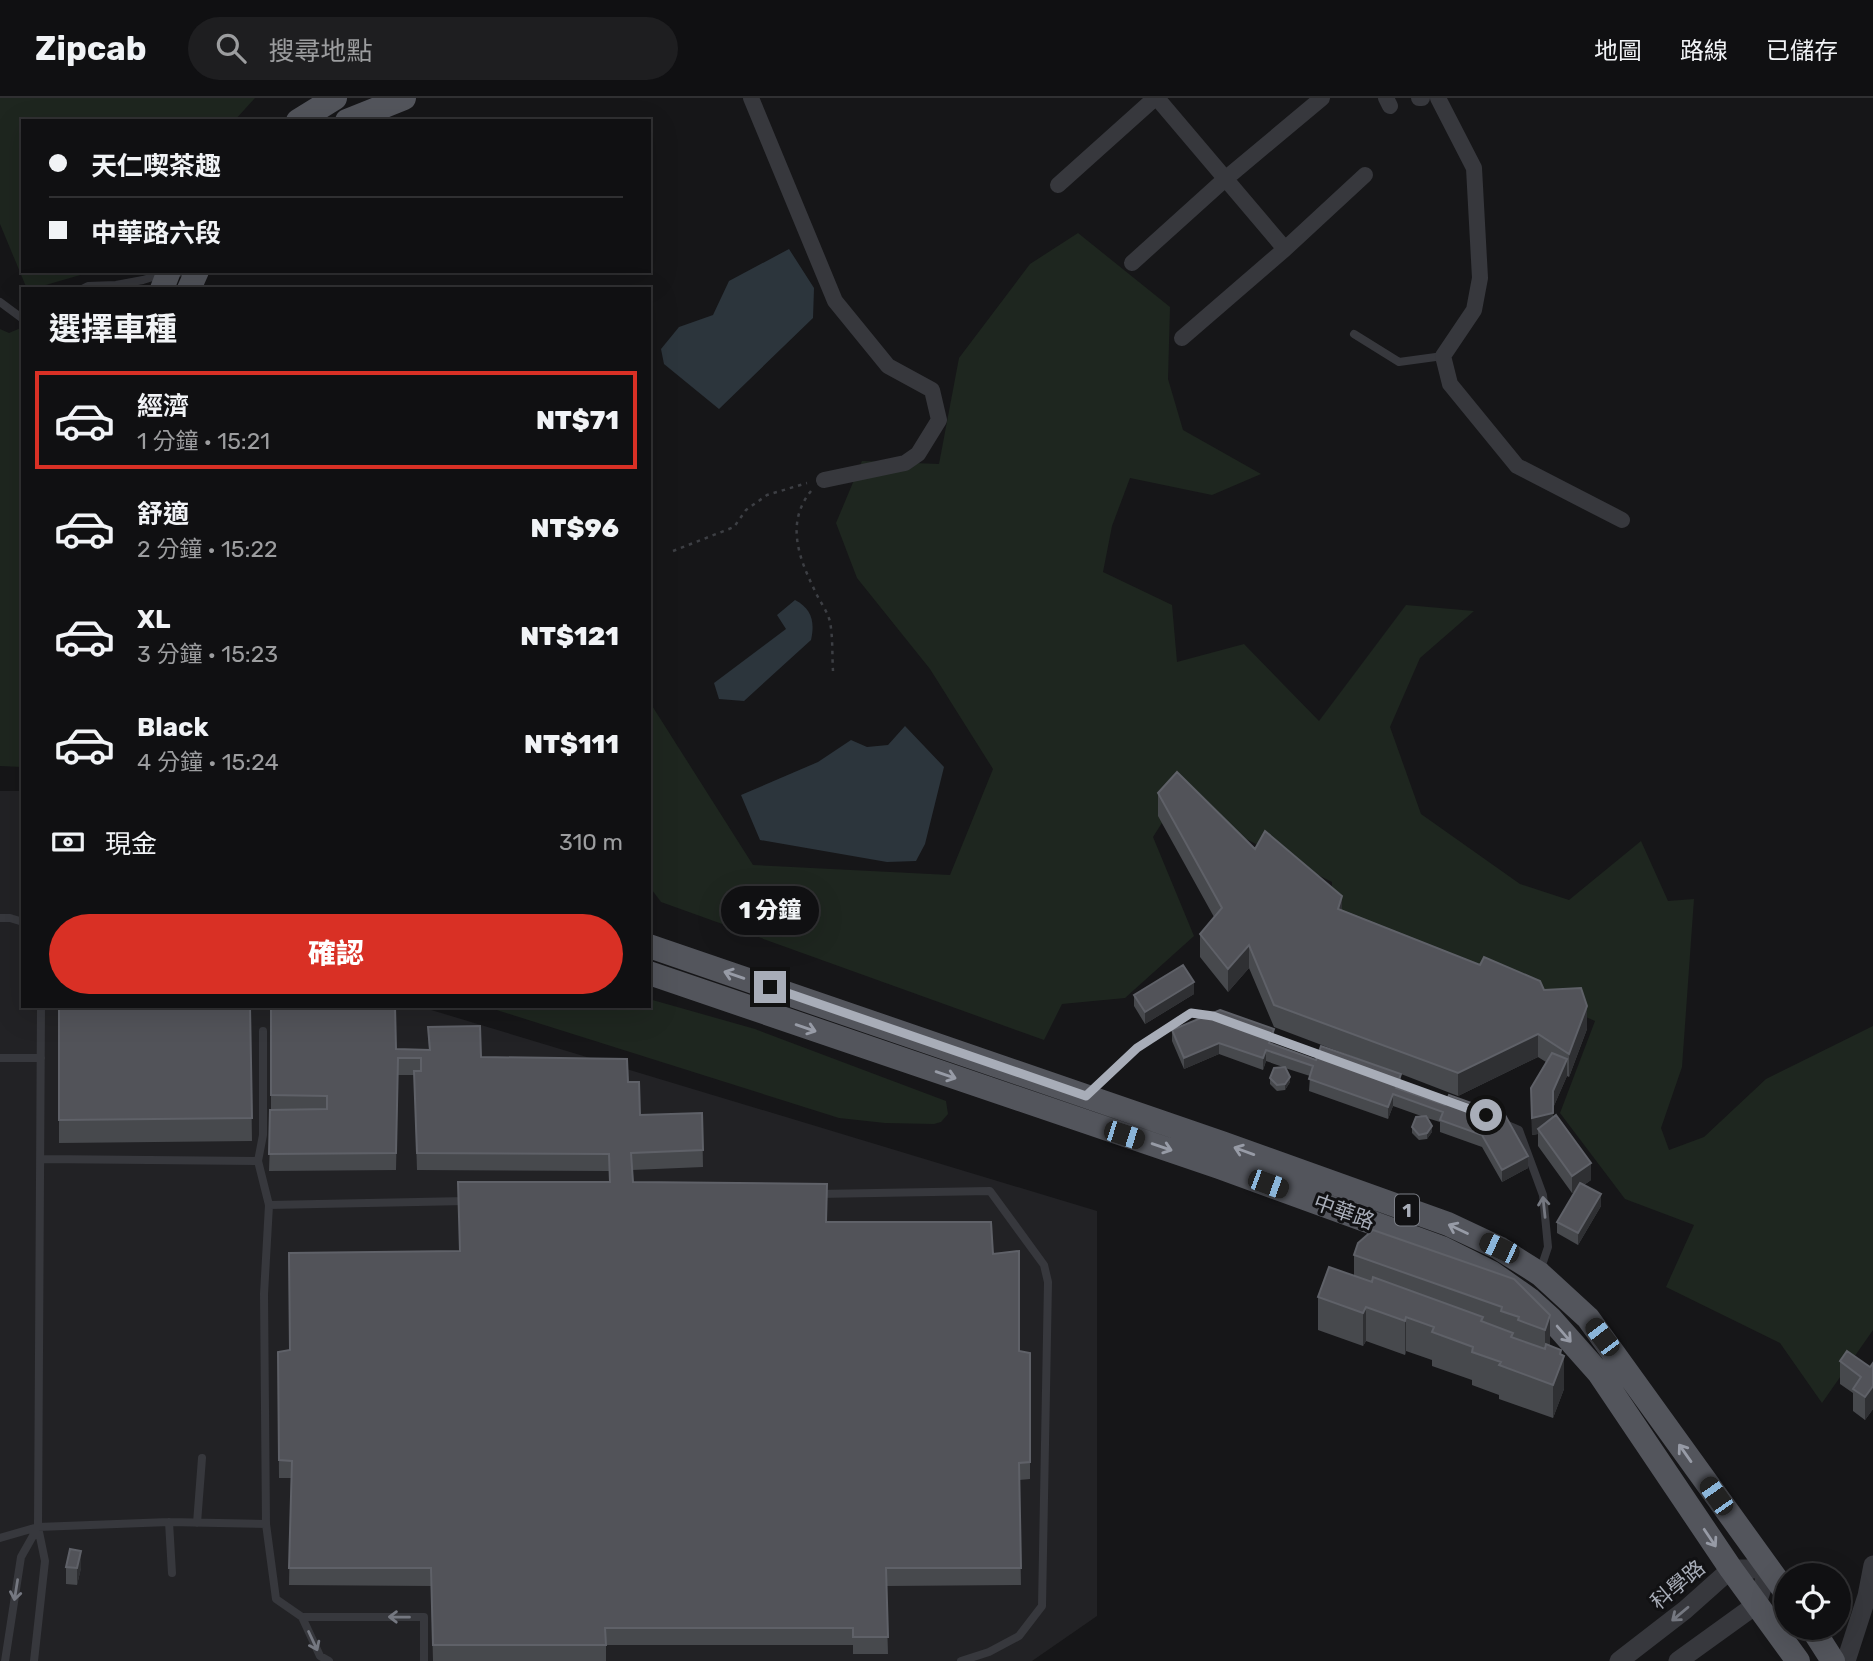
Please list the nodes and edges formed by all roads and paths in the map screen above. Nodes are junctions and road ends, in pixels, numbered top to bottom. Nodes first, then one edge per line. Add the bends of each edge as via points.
1 (335, 98) edge
2 (404, 98) edge
3 (751, 98) edge
4 (1156, 98) edge
5 (1322, 98) edge
6 (1438, 98) edge
7 (301, 119) edge
8 (352, 119) edge
9 (1365, 175) dead end
10 (1224, 180) junction
11 (1058, 185) dead end
12 (1285, 249) junction
13 (1132, 263) dead end
14 (163, 273) edge
15 (176, 273) edge
16 (194, 278) edge
17 (86, 287) edge
18 (0, 302) edge
19 (21, 318) edge
20 (1354, 334) dead end
21 (1182, 338) dead end
22 (1443, 356) junction
23 (824, 480) junction
24 (1622, 520) dead end
25 (673, 551) dead end
26 (833, 671) dead end
27 (0, 918) edge
28 (21, 921) edge
29 (651, 947) edge
30 (651, 974) edge
31 (41, 1008) edge
32 (1226, 1021) edge
33 (1252, 1030) edge
34 (263, 1031) dead end
35 (0, 1058) edge
36 (41, 1058) junction
37 (1330, 1059) edge
38 (1382, 1077) edge
39 (1086, 1096) junction
40 (1057, 1099) junction
41 (1460, 1106) edge
42 (1497, 1120) edge
43 (42, 1158) junction
44 (258, 1161) junction
45 (1320, 1191) junction
46 (810, 1195) edge
47 (477, 1201) edge
48 (269, 1205) junction
49 (1540, 1273) junction
50 (202, 1458) dead end
51 (169, 1522) junction
52 (197, 1522) junction
53 (266, 1524) junction
54 (38, 1527) junction
55 (0, 1538) edge
56 (1873, 1565) edge
57 (1731, 1569) junction
58 (1768, 1569) junction
59 (172, 1573) dead end
60 (1774, 1577) edge
61 (1757, 1604) junction
62 (302, 1617) junction
63 (1820, 1640) edge
64 (5, 1661) edge
65 (34, 1661) edge
66 (329, 1661) edge
67 (424, 1661) edge
68 (961, 1661) edge
69 (1619, 1661) edge
70 (1678, 1661) edge
71 (1798, 1661) edge
72 (1833, 1661) edge
73 (1846, 1661) edge

1 - 7 main road
2 - 8 main road
3 - 23 street via 835,301 887,366 932,390 939,420 918,454 905,463
4 - 10 street
4 - 11 street
5 - 10 street
6 - 22 street via 1474,168 1480,278 1474,310
9 - 12 street
10 - 12 street
10 - 13 street
12 - 21 street
14 - 17 lane
15 - 16 lane
18 - 19 lane
20 - 22 lane via 1399,362
22 - 24 street via 1450,384 1517,466
23 - 25 path via 767,495 746,510 734,527
23 - 26 path via 799,506 796,524 810,581 830,621
27 - 28 lane
40 -> 29 main road, 中華路 / 1 via 915,1038
30 -> 40 main road, 中華路 / 1 via 881,1054
31 - 36 lane
32 - 39 lane via 1191,1013 1137,1048
33 - 37 lane
34 - 44 lane via 263,1135
35 - 36 lane
36 - 43 lane
38 - 41 lane
39 - 40 main road, 中華路 / 1
45 -> 39 main road, 中華路 / 1
40 -> 45 main road, 中華路 / 1
49 -> 42 lane via 1548,1247 1543,1195 1519,1130
43 - 44 lane
43 - 54 lane
44 - 48 lane
49 -> 45 main road, 中華路 / 1 via 1448,1224
45 -> 57 main road, 中華路 / 1 via 1492,1273 1551,1319 1598,1373
46 - 68 lane via 990,1191 1044,1265 1048,1282 1042,1606 1019,1636
47 - 48 lane
48 - 53 lane via 264,1294
58 -> 49 main road, 中華路 / 1 via 1588,1318
50 - 52 lane
51 - 52 lane
51 - 54 lane
51 - 59 lane
52 - 53 lane
53 - 62 lane via 276,1600
54 - 55 lane
54 -> 64 lane via 21,1557
54 - 65 lane via 45,1561
56 - 73 street
57 - 58 street, 科學路
57 - 61 main road, 中華路 / 1
57 -> 69 street, 科學路
58 - 60 main road, 中華路 / 1
58 - 61 street
61 - 70 street
61 - 71 main road, 中華路 / 1
62 -> 66 lane via 320,1656
67 -> 62 lane via 424,1617
63 - 72 main road

